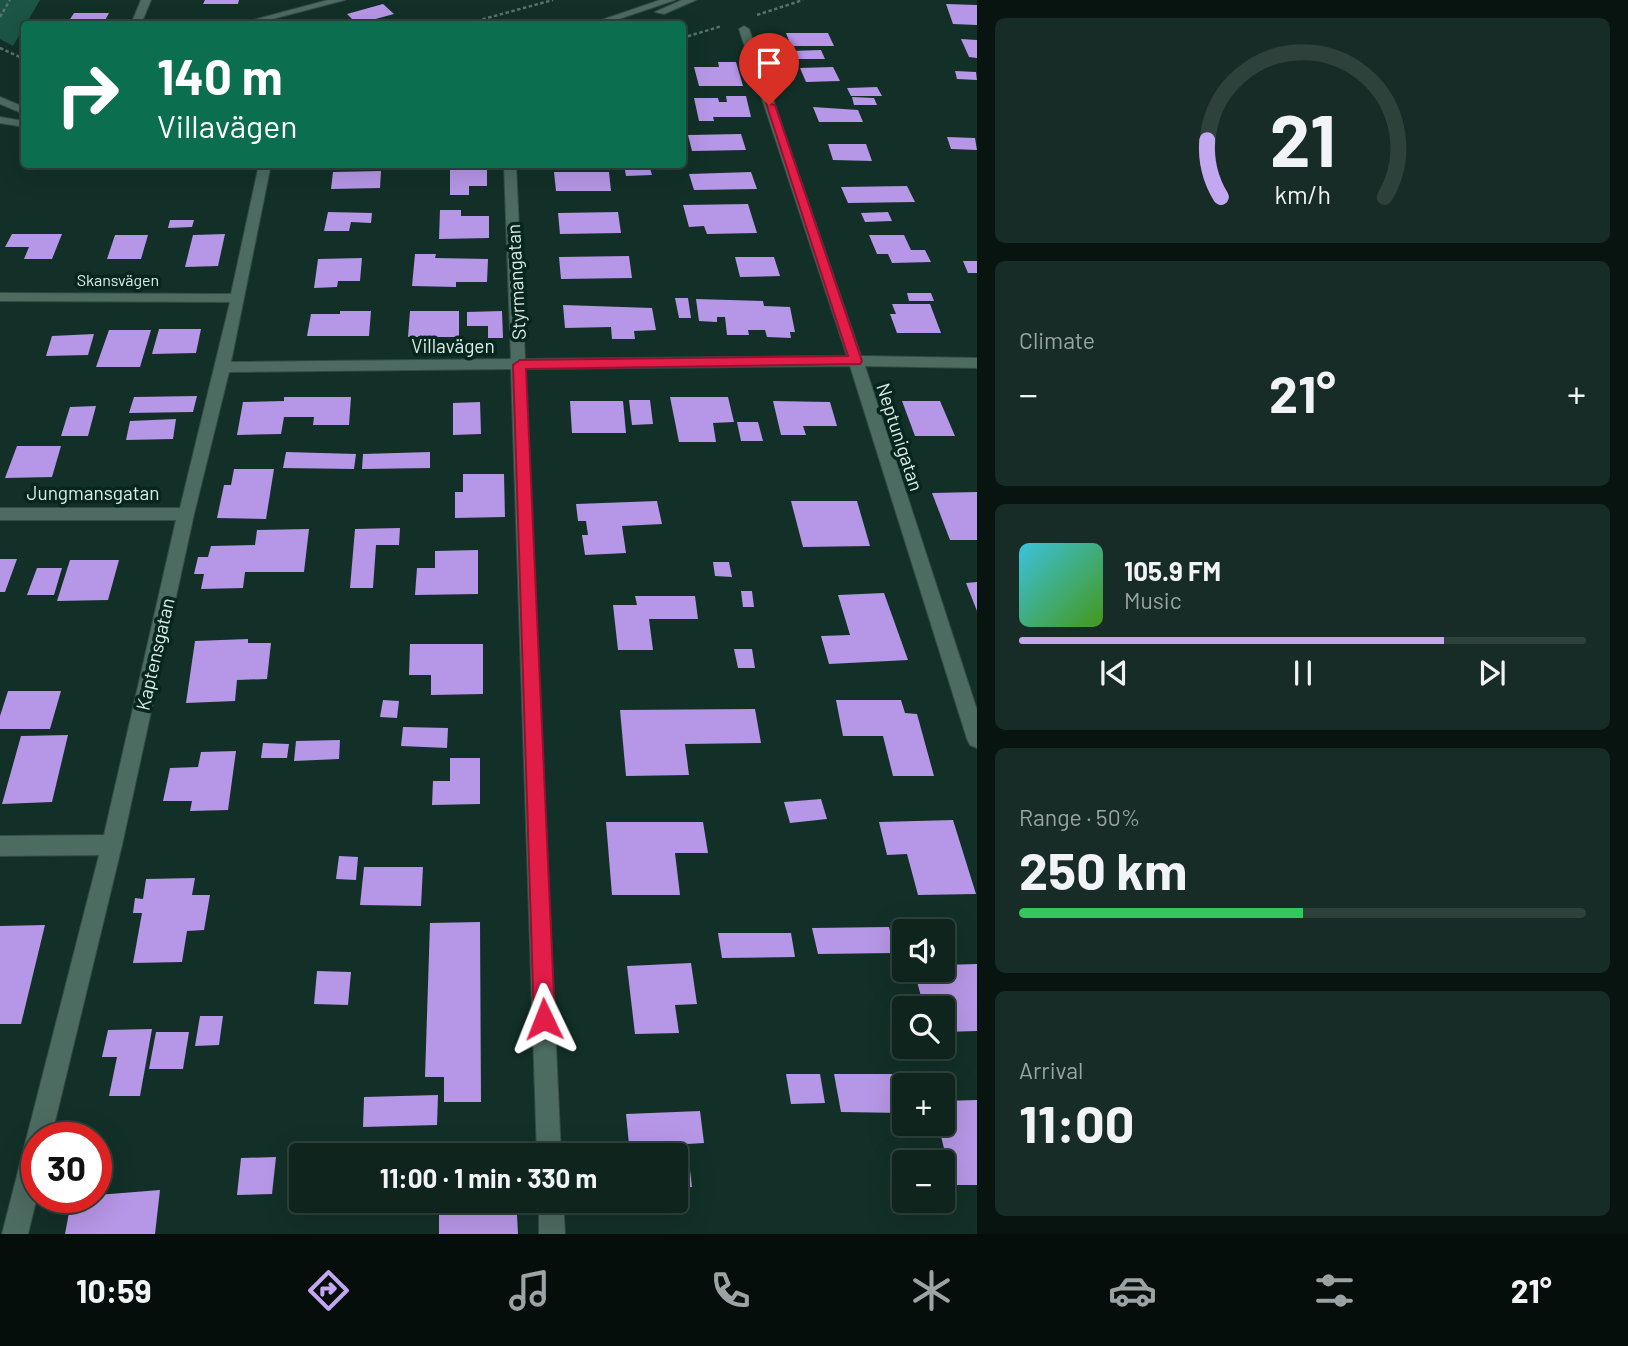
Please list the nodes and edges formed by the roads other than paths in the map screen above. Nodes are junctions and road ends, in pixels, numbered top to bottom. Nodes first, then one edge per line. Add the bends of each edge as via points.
1 (146, 0) edge
2 (340, 0) edge
3 (670, 0) edge
4 (691, 0) edge
5 (137, 21) edge
6 (255, 21) edge
7 (604, 21) edge
8 (632, 21) edge
9 (744, 29) dead end
10 (0, 100) edge
11 (21, 110) edge
12 (0, 120) edge
13 (21, 124) edge
14 (510, 168) edge
15 (264, 169) dead end
16 (0, 297) edge
17 (236, 298) junction
18 (856, 361) junction
19 (977, 363) edge
20 (520, 365) junction
21 (223, 367) junction
22 (0, 514) edge
23 (186, 514) junction
24 (977, 739) edge
25 (0, 845) edge
26 (112, 845) junction
27 (43, 1122) edge
28 (549, 1143) edge
29 (21, 1210) edge
30 (551, 1213) edge
31 (15, 1234) edge
32 (552, 1234) edge

1 - 5 street
2 - 6 street
3 - 7 street
4 - 8 street
9 - 18 street, Neptunigatan
10 - 11 street
12 - 13 street
14 - 20 street, Styrmangatan
15 - 17 street, Kaptensgatan
16 - 17 street, Skansvägen
17 - 21 street, Kaptensgatan
18 - 19 street, Villavägen
18 - 20 street, Villavägen
18 - 24 street, Neptunigatan
20 - 21 street, Villavägen
20 - 28 street, Styrmangatan
21 - 23 street, Kaptensgatan
22 - 23 street, Jungmansgatan
23 - 26 street, Kaptensgatan
25 - 26 street
26 - 27 street, Kaptensgatan
29 - 31 street
30 - 32 street

